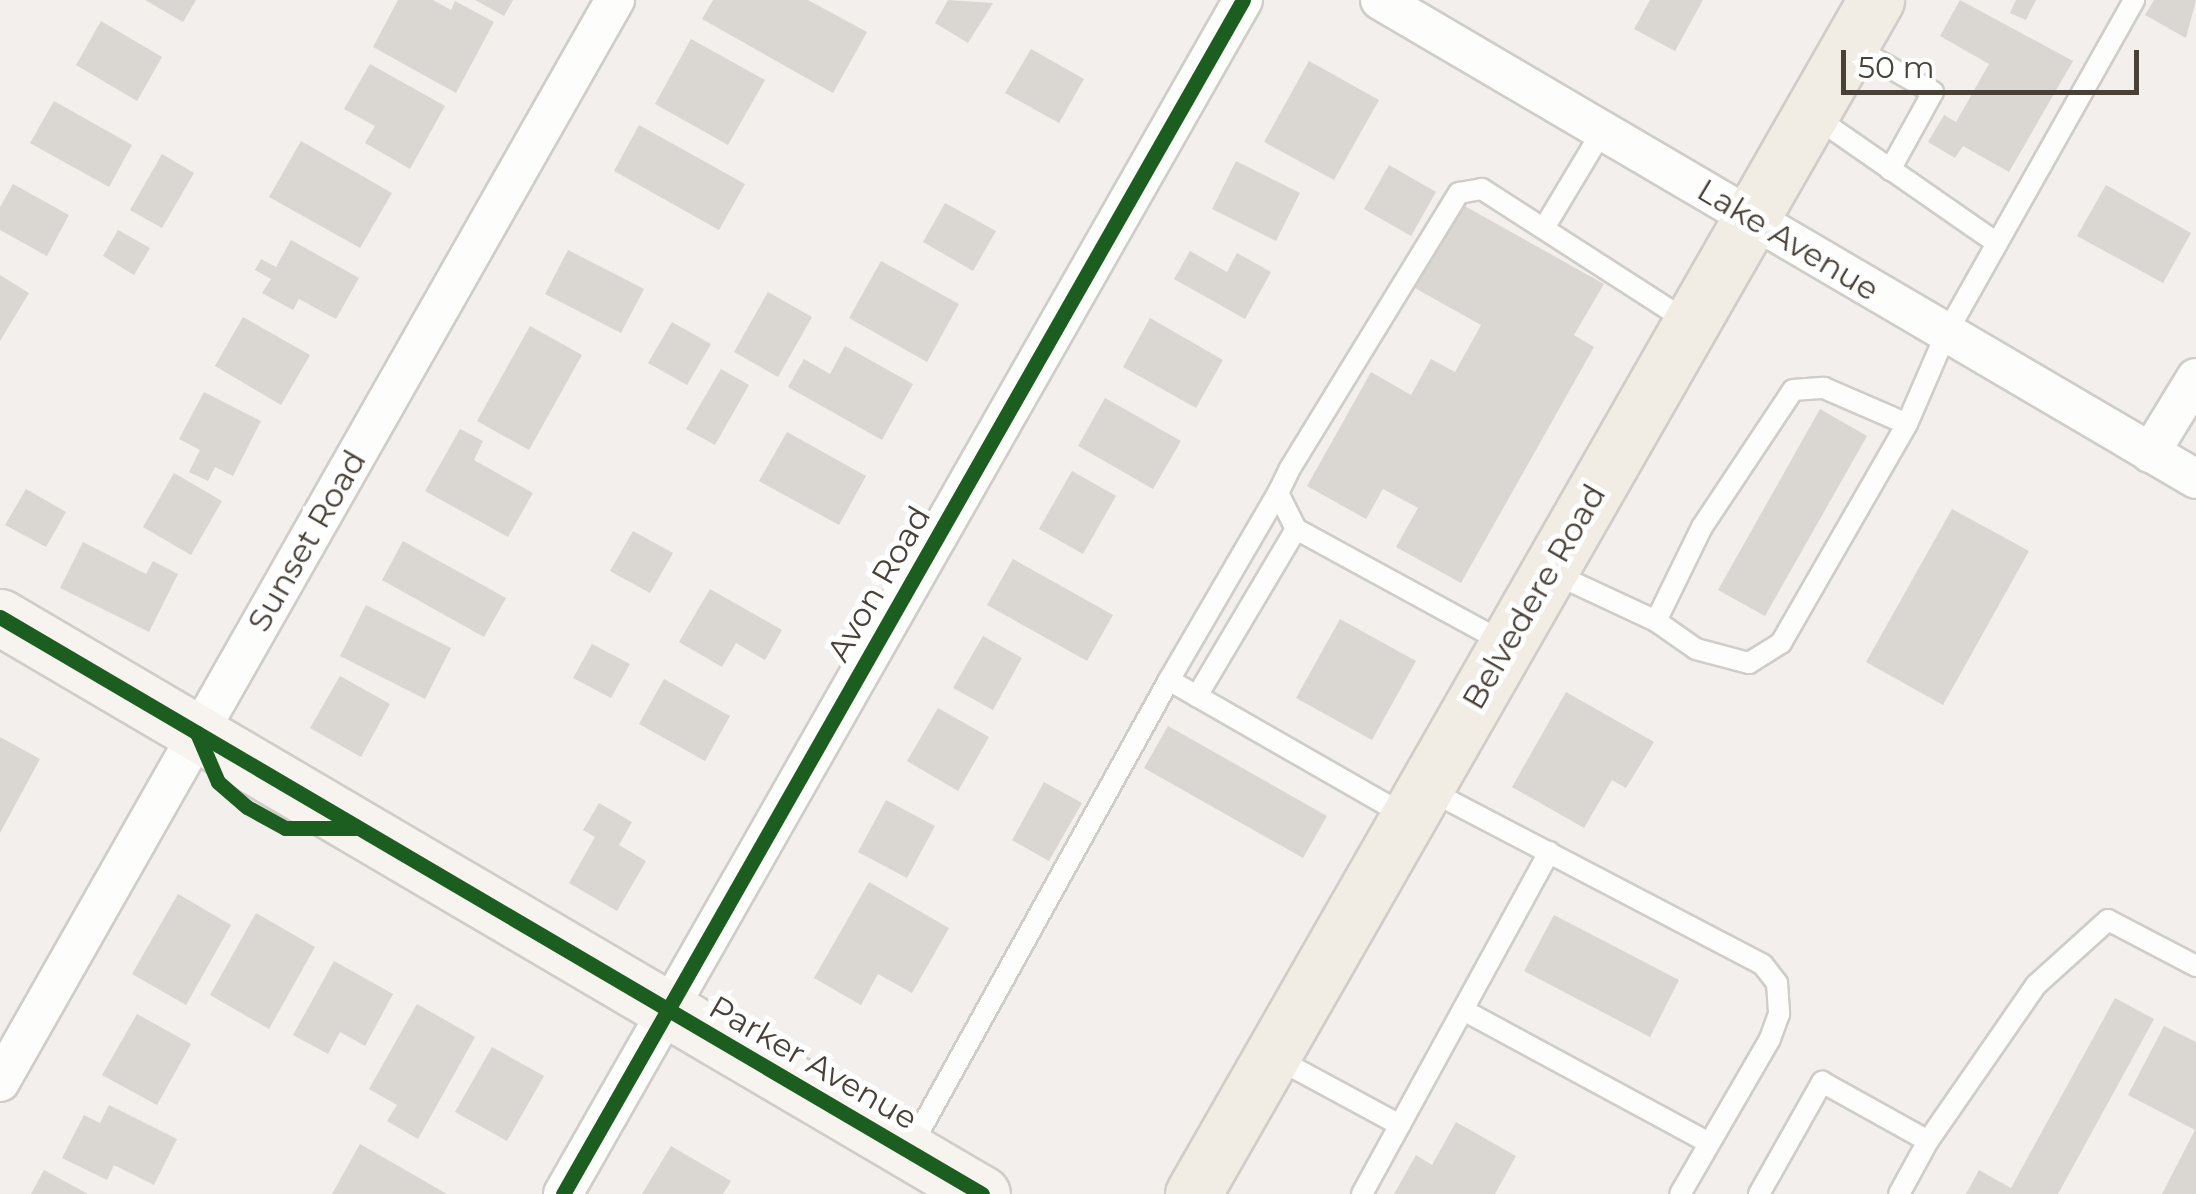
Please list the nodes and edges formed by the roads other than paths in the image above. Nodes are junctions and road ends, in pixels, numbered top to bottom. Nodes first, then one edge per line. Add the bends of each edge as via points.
1 (616, 0) edge
2 (1243, 0) edge
3 (1380, 0) edge
4 (2134, 0) edge
5 (1863, 22) edge
6 (1810, 114) junction
7 (1602, 130) junction
8 (1890, 170) junction
9 (1752, 217) junction
10 (1544, 228) junction
11 (1998, 242) junction
12 (1691, 323) junction
13 (1946, 334) junction
14 (2196, 378) edge
15 (1907, 424) junction
16 (2150, 453) junction
17 (2196, 479) edge
18 (1278, 493) junction
19 (1296, 529) junction
20 (1549, 571) junction
21 (0, 618) edge
22 (1656, 621) junction
23 (1507, 644) junction
24 (1169, 680) junction
25 (1197, 696) junction
26 (197, 733) junction
27 (1417, 803) junction
28 (1549, 852) junction
29 (2196, 966) edge
30 (668, 1010) junction
31 (1465, 1011) junction
32 (1272, 1056) junction
33 (0, 1082) edge
34 (1400, 1125) junction
35 (1928, 1140) junction
36 (1708, 1143) junction
37 (944, 1179) edge
38 (562, 1194) edge
39 (1193, 1194) edge
40 (1362, 1194) edge
41 (1680, 1194) edge
42 (1759, 1194) edge
43 (1898, 1194) edge

1 - 26 street, Sunset Road
2 - 30 street, Avon Road
3 - 7 street, Lake Avenue
4 - 11 lane
5 - 6 main road, Belvedere Road
5 - 8 lane via 1934,92
6 - 8 lane
6 - 9 main road, Belvedere Road
7 - 9 street, Lake Avenue
7 - 10 lane
8 - 11 lane
9 - 12 main road, Belvedere Road
9 - 13 street, Lake Avenue
10 - 12 lane
10 - 18 lane via 1482,190 1459,193
11 - 13 lane
12 - 20 main road, Belvedere Road
13 - 15 lane
13 - 16 street, Lake Avenue
14 - 16 street
15 - 22 lane via 1824,388 1793,390 1702,528
15 - 22 lane via 1781,643 1749,662 1696,648
16 - 17 street, Lake Avenue
18 - 19 lane
18 - 24 lane
19 - 23 lane
19 - 25 lane
20 - 22 lane
20 - 23 main road, Belvedere Road
21 - 26 street
23 - 27 main road, Belvedere Road
24 - 25 lane
24 - 37 lane
25 - 27 lane
26 - 30 street, Parker Avenue via 218,782 247,808 284,828 358,828
26 - 33 street, Sunset Road
27 - 28 lane
27 - 32 main road, Belvedere Road
28 - 31 lane
28 - 36 lane via 1764,966 1776,983 1778,1014 1770,1039
29 - 35 lane via 2108,920 2036,985
30 - 37 street, Parker Avenue
30 - 38 street, Avon Road
31 - 34 lane
31 - 36 lane
32 - 34 lane
32 - 39 main road, Belvedere Road
34 - 40 lane
35 - 42 lane via 1822,1082
35 - 43 lane
36 - 41 lane

